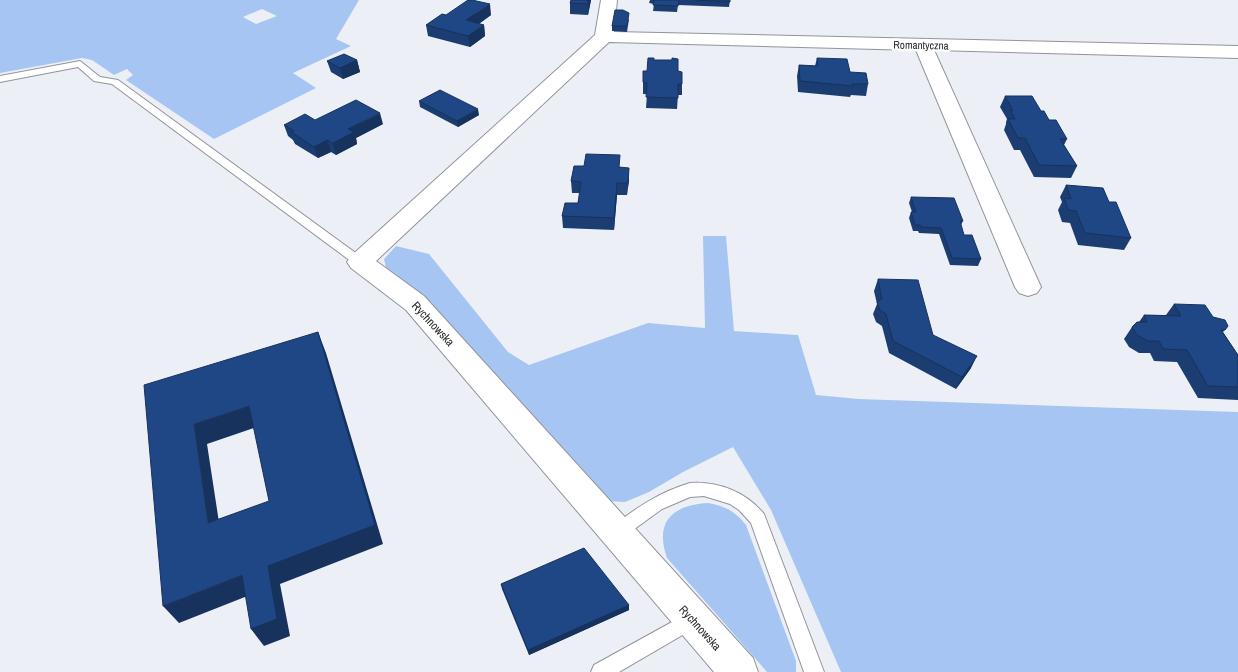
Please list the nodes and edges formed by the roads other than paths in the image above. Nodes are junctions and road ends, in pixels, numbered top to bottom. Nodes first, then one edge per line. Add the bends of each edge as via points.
1 (609, 0) edge
2 (604, 36) junction
3 (923, 45) junction
4 (1238, 52) edge
5 (0, 80) edge
6 (360, 262) junction
7 (1028, 287) dead end
8 (615, 533) junction
9 (693, 620) junction
10 (602, 672) edge
11 (739, 672) edge
12 (814, 672) edge

1 - 2 street
2 - 3 street, Romantyczna
2 - 6 street
3 - 4 street, Romantyczna
3 - 7 street
5 - 6 lane via 80,64 98,79 115,82
6 - 8 street, Rychnowska via 414,303 453,344
8 - 9 street, Rychnowska
8 - 12 lane via 655,505 681,493 702,489 729,495 748,504 758,519
9 - 10 lane
9 - 11 street, Rychnowska

